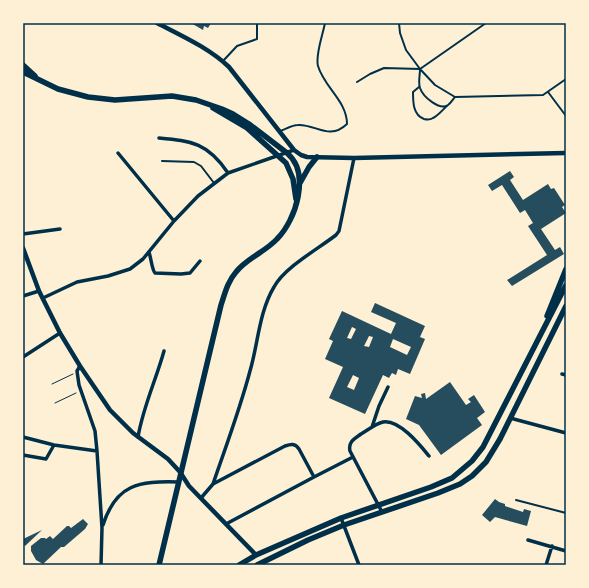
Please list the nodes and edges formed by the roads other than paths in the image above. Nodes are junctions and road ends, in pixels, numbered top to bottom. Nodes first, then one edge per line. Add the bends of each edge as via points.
1 (157, 23) edge
2 (257, 23) edge
3 (325, 23) edge
4 (399, 23) edge
5 (486, 23) edge
6 (223, 61) junction
7 (23, 65) edge
8 (420, 69) junction
9 (23, 72) edge
10 (566, 79) edge
11 (39, 80) junction
12 (357, 82) dead end
13 (419, 87) junction
14 (548, 92) junction
15 (455, 97) junction
16 (448, 105) junction
17 (210, 106) junction
18 (566, 116) edge
19 (280, 131) junction
20 (158, 138) dead end
21 (294, 150) junction
22 (118, 153) dead end
23 (287, 154) junction
24 (566, 154) edge
25 (280, 156) junction
26 (317, 157) junction
27 (354, 158) junction
28 (162, 161) dead end
29 (228, 173) junction
30 (214, 183) junction
31 (299, 185) junction
32 (296, 201) junction
33 (174, 221) junction
34 (60, 229) dead end
35 (23, 234) edge
36 (23, 248) edge
37 (149, 252) junction
38 (200, 261) dead end
39 (566, 268) edge
40 (566, 285) edge
41 (39, 291) junction
42 (23, 296) edge
43 (43, 298) junction
44 (566, 306) edge
45 (566, 313) edge
46 (60, 333) junction
47 (533, 350) junction
48 (164, 351) dead end
49 (543, 352) junction
50 (23, 357) edge
51 (80, 366) junction
52 (388, 387) dead end
53 (510, 418) junction
54 (372, 427) junction
55 (566, 432) edge
56 (23, 437) edge
57 (138, 437) junction
58 (54, 444) junction
59 (97, 451) junction
60 (23, 455) edge
61 (429, 456) dead end
62 (353, 457) junction
63 (180, 472) junction
64 (314, 477) junction
65 (178, 482) junction
66 (213, 484) junction
67 (201, 498) junction
68 (516, 500) dead end
69 (378, 505) junction
70 (382, 512) junction
71 (566, 513) edge
72 (341, 518) junction
73 (226, 524) junction
74 (344, 525) junction
75 (102, 528) junction
76 (528, 540) dead end
77 (552, 546) junction
78 (566, 551) edge
79 (256, 555) junction
80 (241, 564) edge
81 (101, 565) edge
82 (159, 565) edge
83 (257, 565) edge
84 (359, 565) edge
85 (546, 565) edge

1 - 6 street
2 - 6 lane via 257,39 237,46
3 - 19 lane via 318,65 342,106 347,124 342,129 328,132 299,125
4 - 8 lane via 406,50
5 - 8 lane
6 - 19 street
7 - 11 main road
8 - 12 lane via 384,68
8 - 13 lane
8 - 15 lane via 435,85
9 - 11 main road
10 - 14 lane
11 - 17 main road via 66,92 88,97 115,100 158,96 180,97
13 - 16 lane via 423,95 431,101 441,106
13 - 16 lane via 413,92 413,104 415,112 420,117 432,119
14 - 15 lane via 543,95
14 - 18 lane
15 - 16 lane
17 - 23 main road via 222,108 233,114
17 - 25 main road via 247,128
19 - 21 street
20 - 29 street via 183,140 198,145 219,160
21 - 23 street
21 - 26 street via 304,156
22 - 33 street
23 - 25 street
23 - 31 main road via 293,158 297,167
24 - 27 street
25 - 29 street
25 - 32 main road via 290,170
26 - 27 street
26 - 31 main road
27 - 66 street via 339,231 285,274 274,286 259,330 250,374
28 - 30 lane via 194,162 201,166
29 - 30 street
30 - 33 street
31 - 32 main road
32 - 63 main road via 292,217 283,232 270,246 243,265 227,286
33 - 37 street
34 - 35 street
36 - 41 street
37 - 38 street via 155,273 190,273
37 - 43 street via 130,269 78,282
39 - 47 main road
40 - 47 main road
41 - 42 street
41 - 43 street
43 - 46 street
44 - 49 main road
45 - 49 main road
46 - 50 street
46 - 51 street
47 - 69 main road via 484,447 472,462 452,478
48 - 57 street via 142,416
49 - 53 main road
51 - 57 street via 110,410
51 - 59 street via 77,372 81,392 95,431
52 - 54 street
53 - 55 street
53 - 70 main road via 491,454 466,480 438,493
54 - 61 street via 382,422 397,425 418,442
54 - 62 street via 350,443
56 - 58 street
57 - 63 street via 168,459
58 - 59 street
58 - 60 street via 46,460
59 - 75 street
62 - 64 street
62 - 69 street
63 - 65 main road
63 - 67 street
64 - 66 street via 299,448 291,444
64 - 73 street
65 - 75 street via 143,483 126,490 111,504
65 - 82 main road
66 - 67 street
67 - 73 street
68 - 71 lane
69 - 70 street
69 - 72 main road
70 - 74 main road
72 - 74 street
72 - 79 main road
73 - 79 street
74 - 83 main road
74 - 84 street
75 - 81 street
76 - 77 street
77 - 78 street
77 - 85 street
79 - 80 main road

